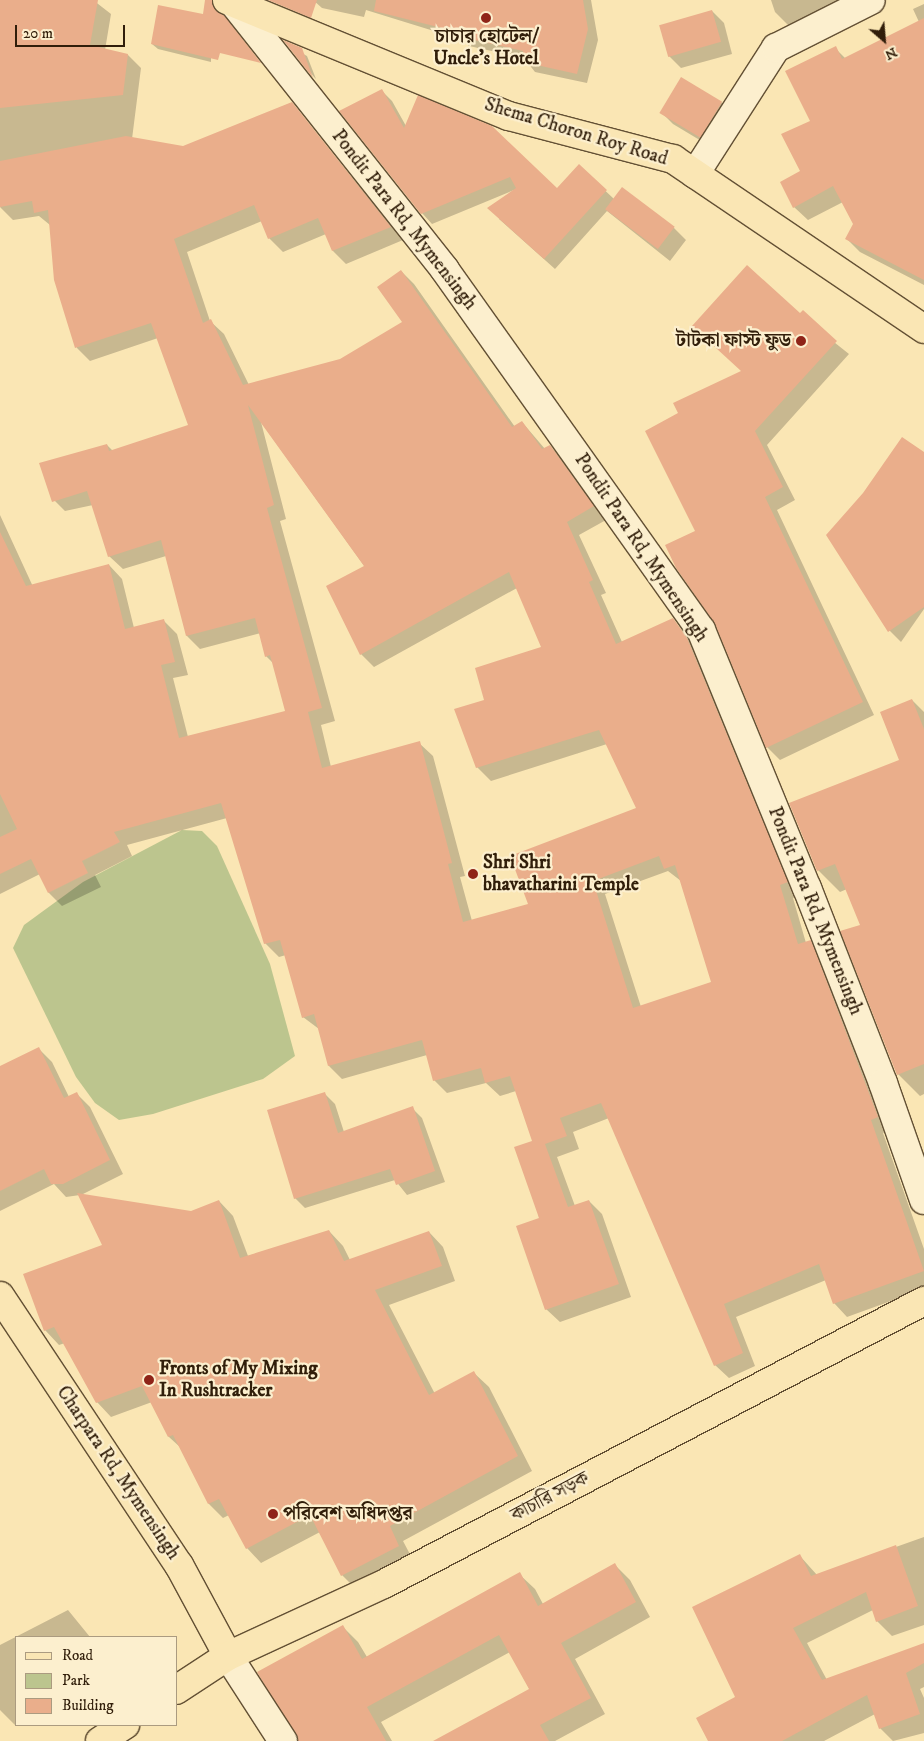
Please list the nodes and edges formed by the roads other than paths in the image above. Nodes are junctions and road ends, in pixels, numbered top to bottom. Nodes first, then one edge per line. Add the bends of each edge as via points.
1 (231, 0) edge
2 (871, 0) edge
3 (694, 174) junction
4 (924, 329) edge
5 (924, 1200) edge
6 (0, 1296) edge
7 (924, 1301) edge
8 (228, 1656) junction
9 (178, 1689) edge
10 (123, 1726) edge
11 (100, 1741) edge
12 (283, 1741) edge

1 - 3 main road, Shema Choron Roy Road via 509,116 672,159
1 - 5 street, Pondit Para Rd, Mymensingh via 445,270 701,630 829,944
2 - 3 street via 776,48
3 - 4 main road, Shema Choron Roy Road
6 - 8 main road, Charpara Rd, Mymensingh via 179,1565
7 - 8 main road, কাচারি সড়ক via 384,1584
8 - 9 main road, কাচারি সড়ক
8 - 12 street
10 - 11 main road

